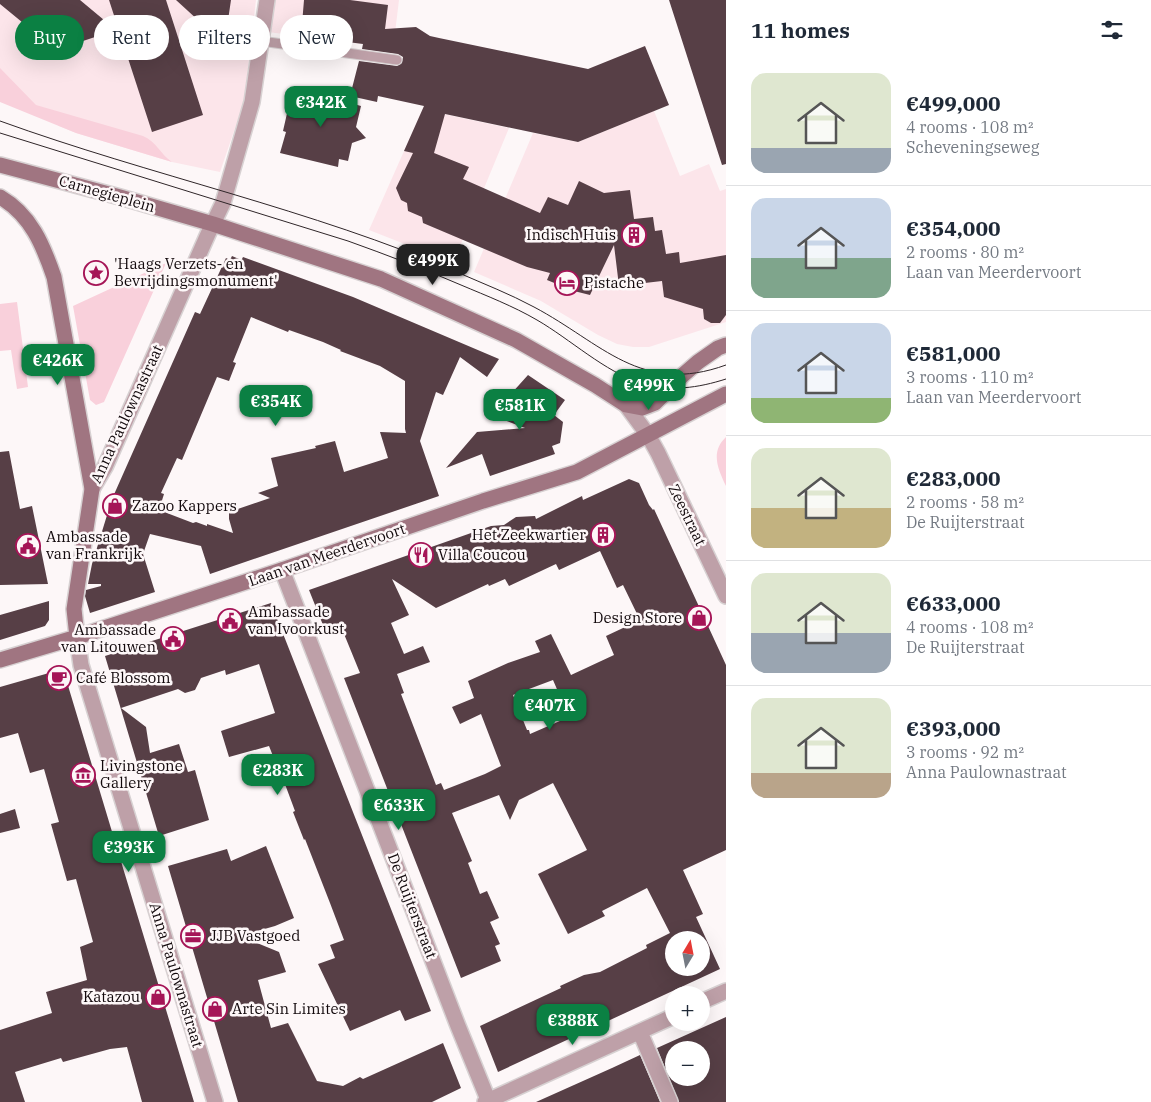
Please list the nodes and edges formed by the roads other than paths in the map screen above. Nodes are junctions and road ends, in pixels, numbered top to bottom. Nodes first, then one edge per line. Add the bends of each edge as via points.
1 (267, 0) edge
2 (265, 15) edge
3 (270, 42) edge
4 (258, 60) edge
5 (397, 60) dead end
6 (0, 165) edge
7 (0, 197) edge
8 (213, 224) junction
9 (726, 345) edge
10 (726, 394) edge
11 (626, 405) junction
12 (648, 435) junction
13 (92, 489) junction
14 (282, 570) junction
15 (726, 596) edge
16 (77, 637) junction
17 (0, 660) edge
18 (726, 990) edge
19 (710, 998) edge
20 (665, 1020) edge
21 (640, 1032) junction
22 (215, 1102) edge
23 (487, 1102) edge
24 (670, 1102) edge

1 - 2 street, Anna Paulownastraat
3 - 5 lane
4 - 8 street, Anna Paulownastraat via 252,102 223,203
6 - 8 street, Carnegieplein
7 - 13 street via 33,227 54,277
8 - 11 street, Carnegieplein via 381,279 516,340
8 - 13 street, Anna Paulownastraat via 105,467
9 - 11 street via 698,362 655,403 642,408
10 - 12 street, Laan van Meerdervoort
11 - 12 street, Zeestraat
12 - 14 street, Laan van Meerdervoort via 577,472
12 - 15 street, Zeestraat
13 - 16 street, Anna Paulownastraat via 74,609
14 - 16 street, Laan van Meerdervoort
14 - 23 street, De Ruijterstraat
16 - 17 street, Laan van Meerdervoort
16 - 22 street, Anna Paulownastraat via 81,665
18 - 19 street
20 - 21 street
21 - 23 street
21 - 24 street

